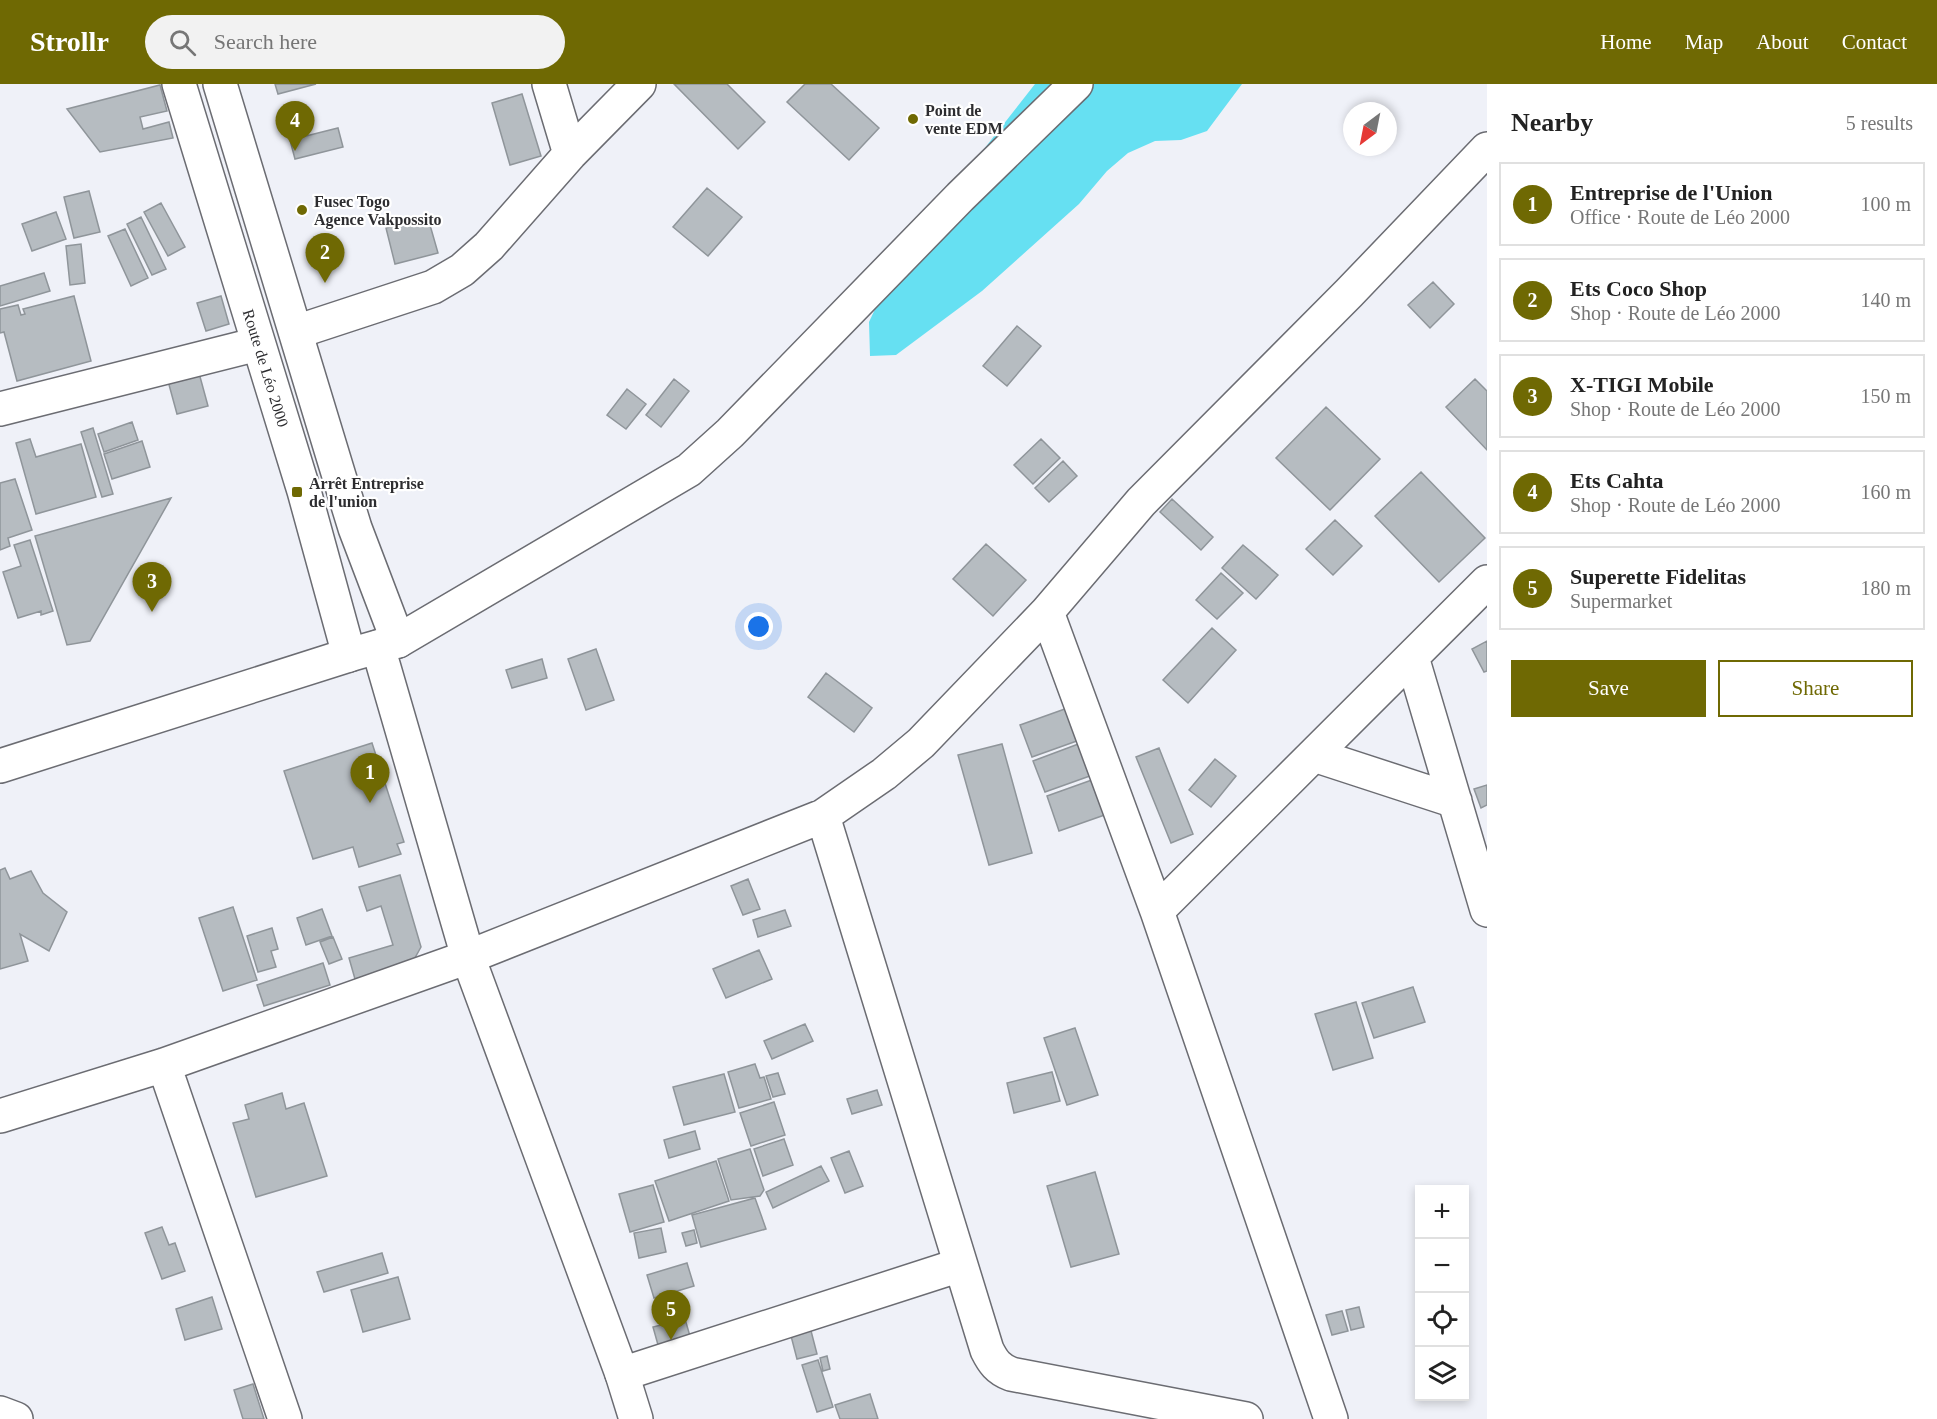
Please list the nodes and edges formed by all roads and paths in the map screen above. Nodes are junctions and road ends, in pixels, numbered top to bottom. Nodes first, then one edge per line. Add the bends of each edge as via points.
1 (179, 84) edge
2 (220, 84) edge
3 (549, 84) edge
4 (639, 84) edge
5 (1076, 84) edge
6 (1487, 149) edge
7 (570, 154) junction
8 (296, 332) junction
9 (258, 344) junction
10 (0, 409) edge
11 (1487, 582) edge
12 (1047, 612) junction
13 (375, 647) junction
14 (1413, 657) junction
15 (1314, 755) junction
16 (0, 766) edge
17 (1455, 801) junction
18 (823, 816) junction
19 (1487, 910) edge
20 (1157, 911) junction
21 (468, 957) junction
22 (164, 1065) junction
23 (0, 1116) edge
24 (960, 1265) junction
25 (622, 1374) junction
26 (0, 1413) edge
27 (16, 1419) edge
28 (285, 1419) edge
29 (636, 1419) edge
30 (1246, 1419) edge
31 (1331, 1419) edge

1 - 9 street, Route de Léo 2000
2 - 8 street
3 - 7 street
4 - 7 street
5 - 13 street via 689,470
6 - 12 street via 1141,502
7 - 8 street via 489,246 462,270 433,287
8 - 13 street via 355,528
9 - 10 street
9 - 13 street, Route de Léo 2000 via 304,491
11 - 14 street
12 - 18 street via 921,742 884,774
12 - 20 street
13 - 16 street
13 - 21 street
14 - 15 street
14 - 17 street
15 - 17 street
15 - 20 street
17 - 19 street
18 - 21 street
18 - 24 street
20 - 31 street
21 - 22 street
21 - 25 street
22 - 23 street
22 - 28 street
24 - 25 street
24 - 30 street via 987,1350 1001,1371
25 - 29 street
26 - 27 street

